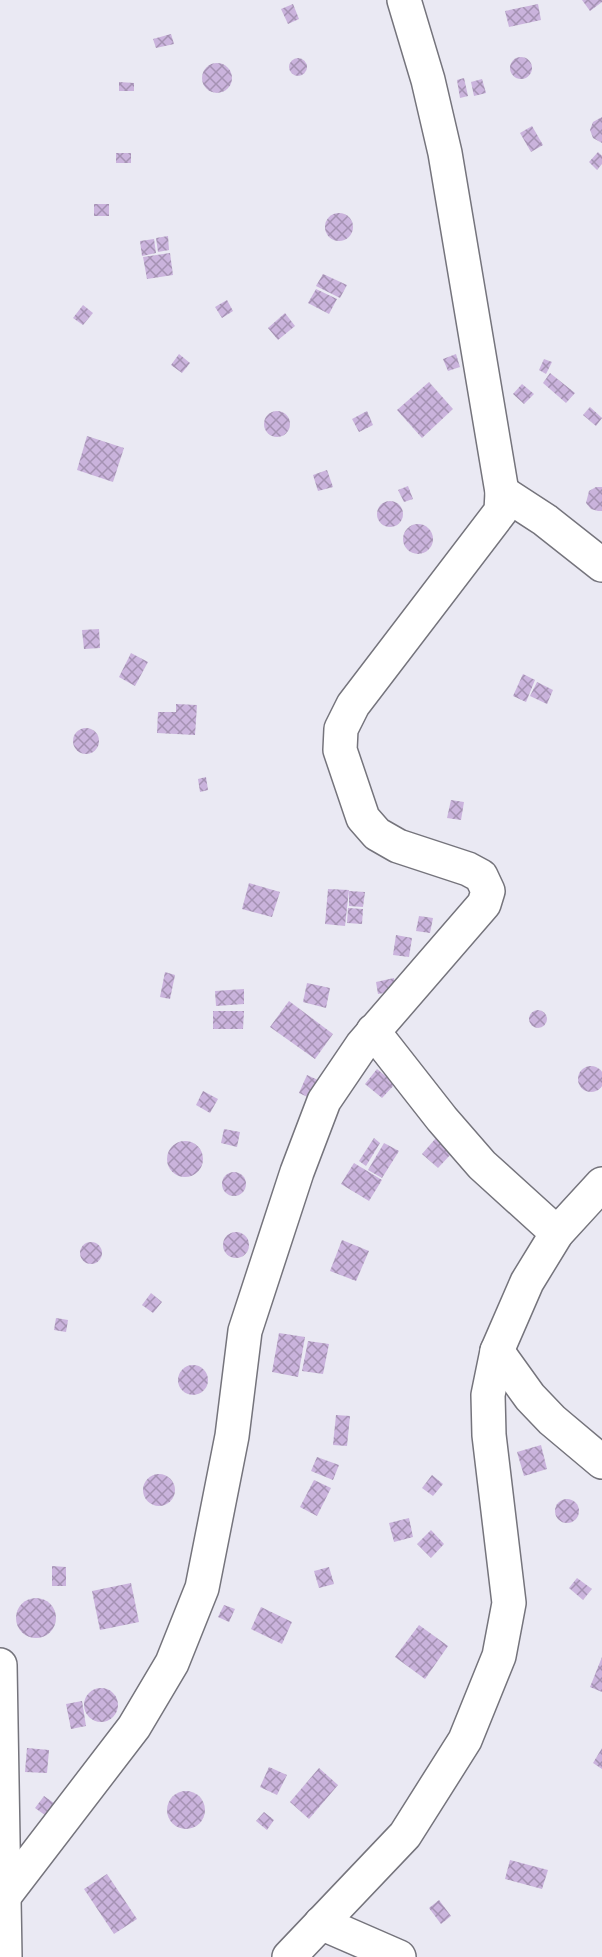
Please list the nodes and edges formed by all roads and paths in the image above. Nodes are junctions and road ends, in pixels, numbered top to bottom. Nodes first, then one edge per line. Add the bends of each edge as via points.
1 (404, 0) edge
2 (502, 492) junction
3 (602, 564) edge
4 (374, 1031) junction
5 (602, 1184) edge
6 (558, 1233) junction
7 (497, 1351) junction
8 (602, 1462) edge
9 (0, 1665) edge
10 (6, 1894) junction
11 (321, 1923) junction
12 (5, 1957) edge
13 (289, 1957) edge
14 (399, 1957) edge

1 - 2 street via 445,153
2 - 3 street
2 - 4 street via 501,511 353,705 341,729 340,750 363,818 377,834 398,846 468,869 481,876 488,891 484,904
4 - 6 street via 482,1165
4 - 10 street via 324,1101 245,1331 232,1436 202,1588 172,1662 134,1727
5 - 6 street
6 - 7 street via 527,1282
7 - 8 street via 530,1397
7 - 11 street via 488,1395 489,1435 509,1604 499,1656 465,1740 405,1835
9 - 10 street
10 - 12 street
11 - 13 street
11 - 14 street

